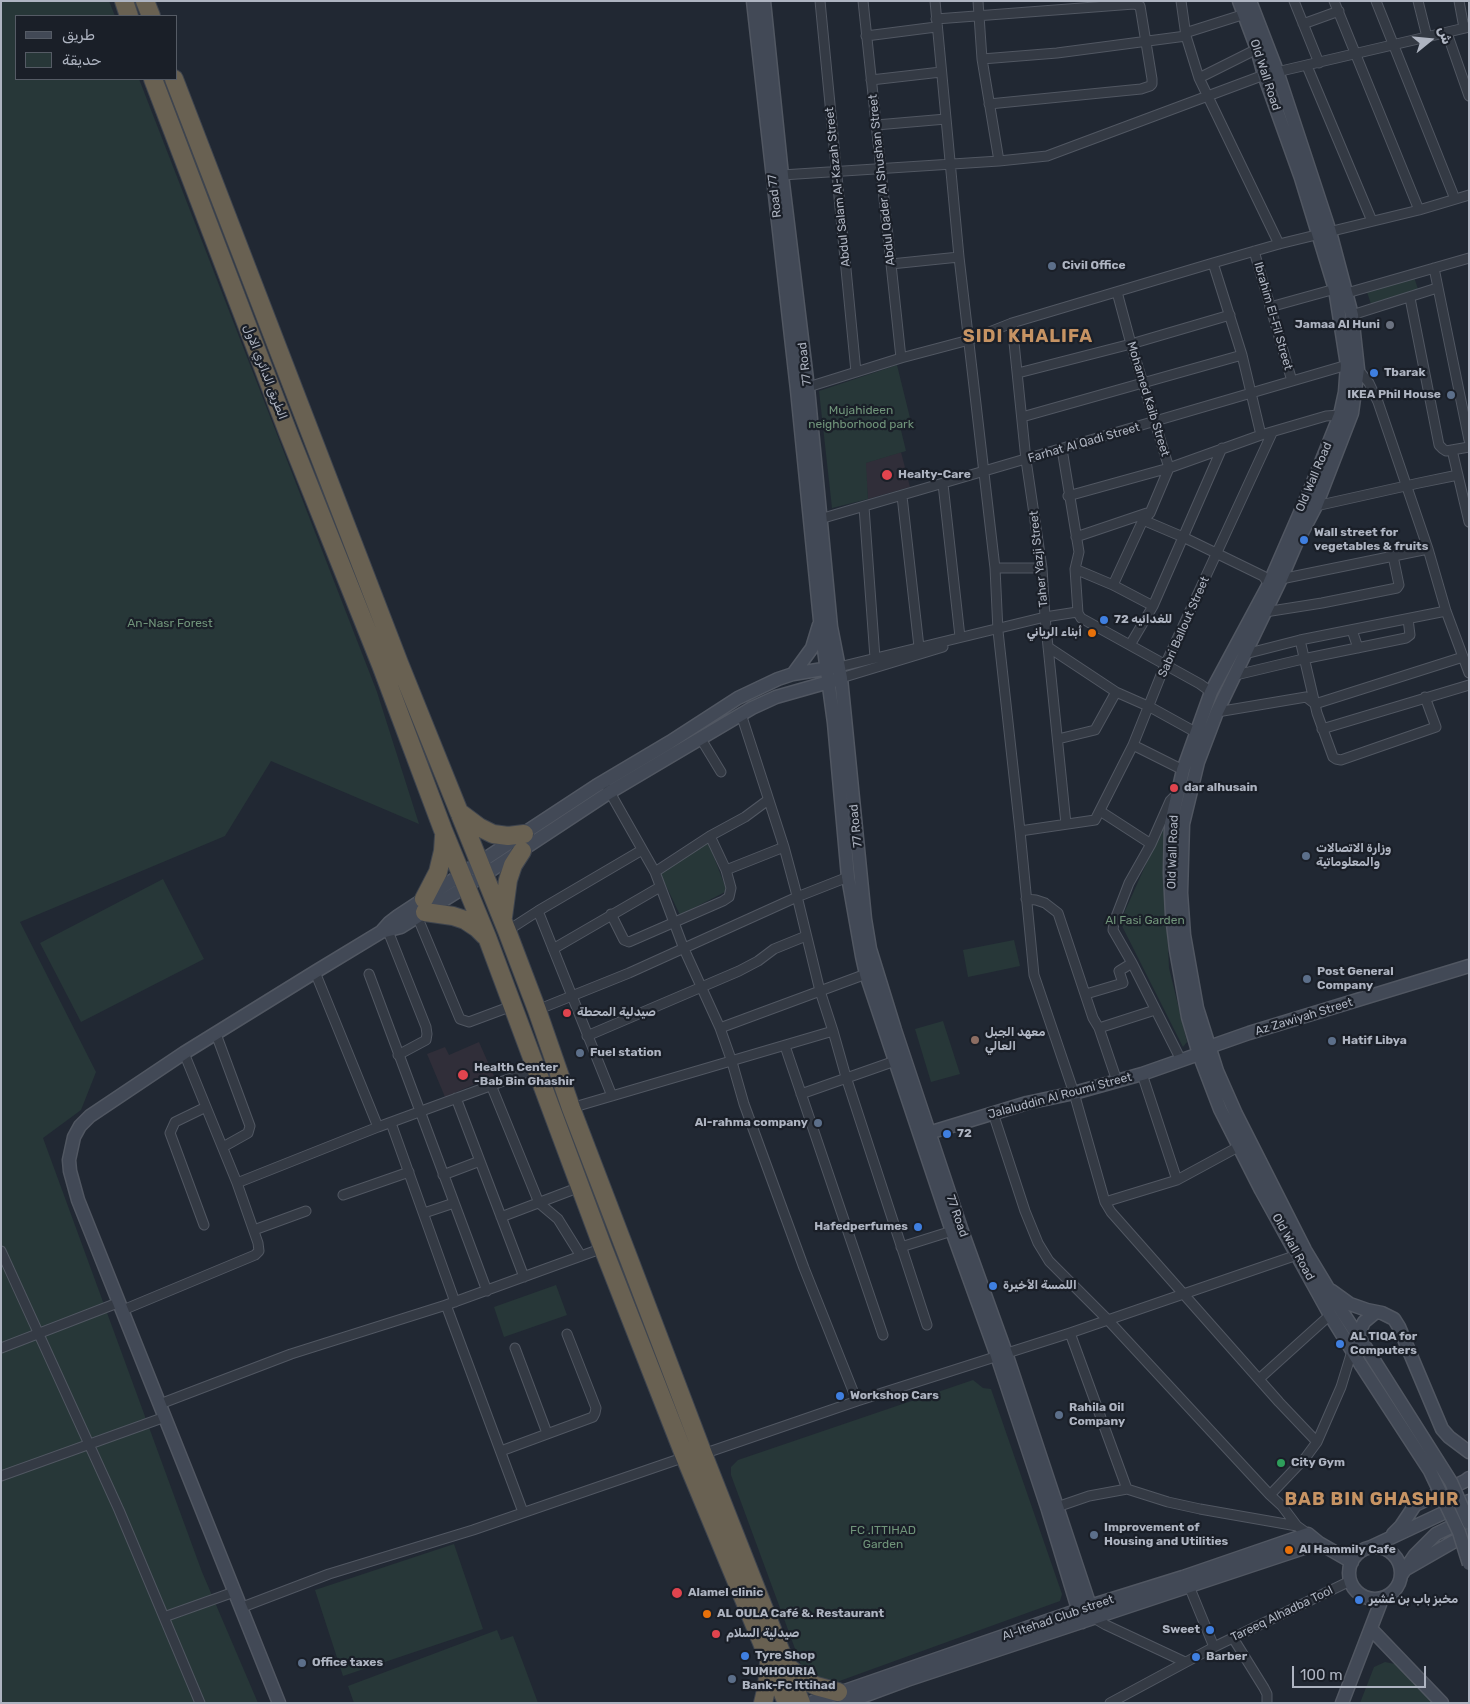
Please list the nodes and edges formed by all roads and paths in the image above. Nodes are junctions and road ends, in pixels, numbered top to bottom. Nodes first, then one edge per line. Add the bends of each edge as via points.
1 (124, 1) edge
2 (145, 1) edge
3 (753, 1) edge
4 (764, 1) edge
5 (820, 1) edge
6 (862, 1) edge
7 (935, 1) edge
8 (978, 1) edge
9 (1181, 1) edge
10 (1239, 1) edge
11 (1250, 1) edge
12 (1294, 1) edge
13 (1334, 1) edge
14 (1376, 1) edge
15 (1418, 1) edge
16 (1469, 1) edge
17 (1459, 2) edge
18 (1338, 11) junction
19 (1245, 14) junction
20 (129, 15) edge
21 (151, 15) edge
22 (979, 15) junction
23 (936, 23) junction
24 (1303, 24) junction
25 (1467, 28) edge
26 (1447, 33) junction
27 (1186, 34) junction
28 (866, 36) junction
29 (1427, 37) junction
30 (1146, 42) junction
31 (1394, 46) junction
32 (1257, 49) junction
33 (1356, 54) junction
34 (982, 59) junction
35 (764, 62) junction
36 (1319, 63) junction
37 (1307, 66) junction
38 (1277, 71) junction
39 (941, 72) junction
40 (1264, 75) junction
41 (1199, 78) junction
42 (153, 80) edge
43 (174, 80) edge
44 (871, 80) junction
45 (1207, 96) junction
46 (1469, 96) edge
47 (989, 104) junction
48 (946, 119) junction
49 (876, 125) junction
50 (999, 161) junction
51 (951, 164) junction
52 (880, 168) junction
53 (837, 171) junction
54 (782, 175) junction
55 (1468, 196) edge
56 (1455, 199) junction
57 (1419, 210) junction
58 (1372, 221) junction
59 (1324, 233) junction
60 (1279, 244) junction
61 (1254, 251) junction
62 (959, 257) junction
63 (1469, 258) edge
64 (1214, 263) junction
65 (891, 264) junction
66 (1434, 268) junction
67 (1437, 288) junction
68 (1341, 291) junction
69 (1117, 292) junction
70 (1410, 298) junction
71 (1270, 307) junction
72 (1230, 315) junction
73 (1352, 315) junction
74 (1012, 323) junction
75 (969, 340) junction
76 (1131, 344) junction
77 (1242, 355) junction
78 (900, 358) junction
79 (1353, 367) junction
80 (856, 372) junction
81 (1018, 373) junction
82 (1292, 381) junction
83 (1144, 383) junction
84 (802, 389) junction
85 (1252, 393) junction
86 (1340, 415) junction
87 (1022, 418) junction
88 (1156, 422) junction
89 (1272, 433) junction
90 (1261, 435) junction
91 (1469, 440) edge
92 (1469, 447) edge
93 (1222, 448) junction
94 (1062, 450) junction
95 (1452, 450) junction
96 (1026, 460) junction
97 (1169, 468) junction
98 (984, 472) junction
99 (1458, 475) junction
100 (943, 484) junction
101 (1407, 486) junction
102 (902, 496) junction
103 (1068, 496) junction
104 (864, 506) junction
105 (1316, 506) junction
106 (1467, 506) edge
107 (1150, 512) junction
108 (820, 520) junction
109 (1142, 520) junction
110 (1469, 522) edge
111 (1076, 536) junction
112 (1184, 536) junction
113 (1428, 550) junction
114 (1217, 553) junction
115 (1393, 556) junction
116 (996, 568) junction
117 (1042, 568) junction
118 (1075, 569) junction
119 (1281, 580) junction
120 (1269, 584) junction
121 (1114, 585) junction
122 (1154, 606) junction
123 (1446, 611) junction
124 (1077, 612) junction
125 (1265, 612) junction
126 (1045, 617) junction
127 (1408, 619) junction
128 (820, 620) junction
129 (998, 630) junction
130 (1352, 630) junction
131 (960, 637) junction
132 (1300, 640) junction
133 (1130, 644) junction
134 (919, 647) junction
135 (1048, 647) junction
136 (1358, 648) junction
137 (1245, 654) junction
138 (1463, 657) junction
139 (875, 658) junction
140 (1303, 658) junction
141 (1166, 665) junction
142 (1469, 673) edge
143 (793, 674) junction
144 (834, 674) junction
145 (1236, 675) junction
146 (1469, 685) edge
147 (1116, 692) junction
148 (1211, 692) junction
149 (1425, 697) junction
150 (1315, 704) junction
151 (1150, 707) junction
152 (1217, 712) junction
153 (740, 714) junction
154 (1322, 729) junction
155 (1196, 732) junction
156 (701, 739) junction
157 (1058, 739) junction
158 (1134, 745) junction
159 (1183, 770) junction
160 (721, 772) dead end
161 (607, 787) junction
162 (1177, 794) junction
163 (768, 800) junction
164 (1100, 811) junction
165 (459, 812) junction
166 (1066, 824) junction
167 (443, 830) junction
168 (1020, 831) junction
169 (710, 836) junction
170 (523, 843) junction
171 (1151, 844) junction
172 (784, 847) junction
173 (642, 850) junction
174 (1176, 857) junction
175 (482, 869) junction
176 (726, 870) junction
177 (655, 872) junction
178 (848, 877) junction
179 (464, 880) junction
180 (660, 887) junction
181 (797, 897) junction
182 (1026, 899) junction
183 (422, 909) junction
184 (538, 911) junction
185 (612, 914) junction
186 (674, 922) junction
187 (505, 926) junction
188 (385, 932) junction
189 (806, 936) junction
190 (487, 937) junction
191 (553, 949) junction
192 (684, 949) junction
193 (1132, 963) junction
194 (1469, 966) edge
195 (315, 972) junction
196 (368, 974) dead end
197 (866, 974) junction
198 (700, 987) junction
199 (820, 991) junction
200 (1086, 994) junction
201 (571, 996) junction
202 (512, 1006) junction
203 (537, 1010) junction
204 (1155, 1010) junction
205 (720, 1028) junction
206 (1099, 1028) junction
207 (833, 1031) junction
208 (216, 1034) junction
209 (587, 1036) junction
210 (785, 1046) junction
211 (1204, 1050) junction
212 (184, 1053) junction
213 (398, 1055) junction
214 (1181, 1060) junction
215 (895, 1061) junction
216 (732, 1062) junction
217 (536, 1069) junction
218 (1142, 1074) junction
219 (846, 1077) junction
220 (1117, 1080) junction
221 (491, 1085) junction
222 (1074, 1093) junction
223 (801, 1094) junction
224 (612, 1096) junction
225 (456, 1098) junction
226 (206, 1107) junction
227 (571, 1108) junction
228 (420, 1112) junction
229 (993, 1113) junction
230 (391, 1123) junction
231 (378, 1128) junction
232 (925, 1134) junction
233 (1238, 1147) junction
234 (223, 1148) junction
235 (480, 1161) junction
236 (409, 1172) junction
237 (443, 1175) junction
238 (1177, 1180) junction
239 (237, 1183) junction
240 (580, 1186) junction
241 (344, 1195) dead end
242 (1105, 1202) junction
243 (454, 1203) junction
244 (539, 1203) junction
245 (306, 1211) dead end
246 (424, 1213) junction
247 (501, 1217) junction
248 (204, 1225) dead end
249 (254, 1230) junction
250 (952, 1231) junction
251 (901, 1247) junction
252 (603, 1248) junction
253 (1, 1251) edge
254 (1301, 1252) junction
255 (581, 1256) junction
256 (524, 1277) junction
257 (1328, 1288) junction
258 (487, 1291) junction
259 (1183, 1293) junction
260 (455, 1302) junction
261 (446, 1305) junction
262 (121, 1306) junction
263 (1376, 1312) junction
264 (1330, 1316) junction
265 (1108, 1319) junction
266 (927, 1325) dead end
267 (1070, 1333) junction
268 (38, 1334) junction
269 (567, 1334) dead end
270 (883, 1335) dead end
271 (1357, 1336) junction
272 (1, 1348) edge
273 (514, 1348) dead end
274 (1352, 1351) junction
275 (1001, 1355) junction
276 (1259, 1379) junction
277 (857, 1401) junction
278 (160, 1404) junction
279 (165, 1417) junction
280 (547, 1433) junction
281 (1317, 1442) junction
282 (89, 1445) junction
283 (500, 1451) junction
284 (1469, 1452) edge
285 (703, 1454) junction
286 (685, 1457) junction
287 (1, 1476) edge
288 (1469, 1478) edge
289 (1127, 1489) junction
290 (1270, 1495) junction
291 (1469, 1501) edge
292 (1058, 1507) junction
293 (523, 1512) junction
294 (1469, 1519) edge
295 (1469, 1523) edge
296 (1297, 1526) junction
297 (1308, 1534) junction
298 (1469, 1535) edge
299 (1389, 1539) junction
300 (1319, 1543) junction
301 (1363, 1550) junction
302 (1352, 1562) junction
303 (1469, 1564) edge
304 (1404, 1571) junction
305 (1350, 1581) junction
306 (1189, 1586) junction
307 (234, 1592) junction
308 (1382, 1599) junction
309 (240, 1608) junction
310 (1086, 1614) junction
311 (164, 1617) junction
312 (1371, 1629) junction
313 (1233, 1638) junction
314 (1214, 1647) junction
315 (768, 1655) junction
316 (1185, 1662) junction
317 (787, 1667) junction
318 (842, 1698) edge
319 (200, 1703) edge
320 (279, 1703) edge
321 (763, 1703) edge
322 (787, 1703) edge
323 (801, 1703) edge
324 (810, 1703) edge
325 (1110, 1703) edge
326 (1267, 1703) edge
327 (1342, 1703) edge
328 (1442, 1703) edge

1 - 20 highway
2 - 21 highway
3 - 35 main road, Road 77
4 - 35 main road, 77 Road
5 - 53 street, Abdul Salam Al-Kazah Street
6 - 28 street, Abdul Qader Al Shushan Street
7 - 23 street
8 - 22 street
9 - 27 street
10 - 19 main road, Old Wall Road
11 - 38 main road, Old Wall Road
12 - 24 street
13 - 18 street
14 - 31 street
15 - 29 street
16 - 17 street
17 - 25 street
18 - 24 street
18 - 33 street
19 - 27 street
19 - 32 main road, Old Wall Road
22 - 23 street
22 - 30 street via 1137,4
22 - 34 street
23 - 28 street
23 - 39 street
24 - 36 street
25 - 26 street
26 - 29 street
26 - 46 street
27 - 30 street
27 - 41 street
28 - 44 street, Abdul Qader Al Shushan Street
29 - 31 street
30 - 34 street
30 - 47 street via 1152,79 1150,86
31 - 33 street
31 - 56 street
32 - 40 main road, Old Wall Road
32 - 41 street
33 - 36 street
33 - 57 street
34 - 47 street
35 - 54 main road, 77 Road
35 - 84 main road, Road 77
36 - 37 street
37 - 38 street
37 - 58 street
38 - 40 street
38 - 59 main road, Old Wall Road
39 - 44 street
39 - 48 street
40 - 45 street
40 - 59 main road, Old Wall Road
41 - 45 street
42 - 167 highway, الطريق الدائري الاول
43 - 165 highway, الطريق الدائري الاول
44 - 49 street, Abdul Qader Al Shushan Street
45 - 50 street via 1047,156
45 - 60 street
47 - 50 street
48 - 49 street
48 - 51 street
49 - 52 street, Abdul Qader Al Shushan Street
50 - 51 street
51 - 52 street
51 - 62 street
52 - 53 street
52 - 65 street, Abdul Qader Al Shushan Street
53 - 54 street
53 - 80 street, Abdul Salam Al-Kazah Street
54 - 84 main road, 77 Road
55 - 56 street
56 - 57 street
57 - 58 street
58 - 59 street
59 - 60 street
59 - 68 main road, Old Wall Road
60 - 61 street
61 - 64 street
61 - 71 street, Ibrahim El-Fil Street
62 - 65 street
62 - 75 street
63 - 66 street
64 - 69 street
64 - 72 street
65 - 78 street, Abdul Qader Al Shushan Street
66 - 67 street
66 - 68 street
67 - 70 street
67 - 91 street
68 - 71 street
68 - 73 main road, Old Wall Road
68 - 79 main road, Old Wall Road
69 - 74 street
69 - 76 street, Mohamed Kaib Street
70 - 73 street
70 - 95 street via 1439,445 1442,449
71 - 82 street, Ibrahim El-Fil Street
72 - 76 street
72 - 77 street
73 - 79 main road, Old Wall Road
74 - 75 street
74 - 81 street, Taher Yazji Street
75 - 78 street
75 - 98 street
76 - 81 street
76 - 83 street, Mohamed Kaib Street
77 - 83 street
77 - 85 street
78 - 80 street
79 - 82 street, Farhat Al Qadi Street
79 - 86 main road, Old Wall Road
79 - 101 street via 1369,383 1378,402
79 - 105 main road, Old Wall Road via 1352,413
80 - 84 street
81 - 87 street, Taher Yazji Street
82 - 85 street, Farhat Al Qadi Street
83 - 87 street
83 - 88 street, Mohamed Kaib Street
84 - 108 main road, 77 Road
84 - 128 main road
85 - 88 street, Farhat Al Qadi Street
85 - 90 street
86 - 89 street via 1326,416
86 - 120 main road, Old Wall Road
87 - 96 street, Taher Yazji Street
88 - 94 street, Farhat Al Qadi Street
88 - 97 street, Mohamed Kaib Street
89 - 90 street
89 - 114 street, Sabri Ballout Street
90 - 93 street
92 - 95 street
93 - 97 street
93 - 112 street
94 - 96 street, Farhat Al Qadi Street
94 - 103 street
95 - 99 street
96 - 98 street, Farhat Al Qadi Street
96 - 117 street, Taher Yazji Street
97 - 103 street
97 - 107 street, Mohamed Kaib Street
98 - 100 street, Farhat Al Qadi Street
98 - 116 street
99 - 101 street
99 - 106 street
100 - 102 street, Farhat Al Qadi Street
100 - 131 street
101 - 105 street
101 - 113 street
102 - 104 street, Farhat Al Qadi Street
102 - 134 street
103 - 111 street
104 - 108 street, Farhat Al Qadi Street
104 - 139 street
105 - 119 main road, Old Wall Road
106 - 110 street
107 - 109 street, Mohamed Kaib Street
107 - 111 street
108 - 144 main road, 77 Road
109 - 112 street
109 - 121 street, Mohamed Kaib Street
111 - 118 street via 1079,552
112 - 114 street
112 - 122 street
113 - 115 street
113 - 123 street
114 - 120 street via 1264,576
114 - 141 street, Sabri Ballout Street
115 - 119 street
115 - 125 street via 1397,588
116 - 117 street
116 - 129 street
117 - 126 street, Taher Yazji Street
118 - 121 street
118 - 124 street
119 - 120 street
119 - 125 main road, Old Wall Road
120 - 148 main road, Old Wall Road
121 - 122 street
122 - 133 street
123 - 127 street
123 - 138 street
124 - 126 street
124 - 133 street via 1082,618
125 - 137 main road, Old Wall Road
126 - 129 street
126 - 135 street, Taher Yazji Street
127 - 130 street
127 - 136 street via 1408,637
128 - 143 main road via 812,648
128 - 144 main road
129 - 131 street
129 - 144 street
129 - 168 street
130 - 132 street
130 - 136 street
131 - 134 street
132 - 137 street
132 - 140 street
133 - 141 street
134 - 139 street
135 - 147 street
135 - 157 street, Taher Yazji Street
136 - 140 street
137 - 145 main road, Old Wall Road
138 - 142 street
138 - 150 street
139 - 144 street
140 - 145 street
140 - 150 street
141 - 148 street
141 - 151 street, Sabri Ballout Street
143 - 144 main road
143 - 161 main road via 738,698
144 - 153 main road
144 - 178 main road
144 - 232 main road, 77 Road via 870,949
145 - 152 main road, Old Wall Road
146 - 149 street
147 - 151 street
147 - 157 street via 1095,730
148 - 155 main road, Old Wall Road
149 - 154 street
149 - 154 street via 1436,727 1341,760 1332,757
150 - 152 street via 1306,697
150 - 154 street
151 - 155 street
151 - 158 street, Sabri Ballout Street
152 - 174 main road, Old Wall Road via 1198,762
153 - 156 main road
153 - 163 street
155 - 159 main road, Old Wall Road
156 - 160 street
156 - 161 main road
157 - 166 street, Taher Yazji Street
158 - 159 street
158 - 164 street, Sabri Ballout Street
159 - 162 main road, Old Wall Road
161 - 170 main road
161 - 170 main road
161 - 173 street
162 - 171 street via 1170,801
162 - 174 main road, Old Wall Road via 1171,822
163 - 169 street via 745,818
163 - 172 street
164 - 166 street, Sabri Ballout Street via 1095,820
164 - 171 street
165 - 170 highway via 492,834 508,836
165 - 175 highway, الطريق الدائري الاول
166 - 168 street
167 - 179 highway, الطريق الدائري الاول
167 - 183 highway via 438,872
168 - 182 street
169 - 176 street
169 - 177 street
170 - 175 main road
170 - 175 main road
170 - 187 highway via 508,880
171 - 193 street via 1129,884 1114,922 1113,930
172 - 176 street
172 - 181 street
173 - 177 street
173 - 184 street
174 - 211 main road, Old Wall Road via 1184,935
175 - 179 main road
175 - 187 highway, الطريق الدائري الاول
176 - 186 street via 731,888 729,897
177 - 180 street
178 - 181 street
178 - 197 main road
179 - 183 main road
179 - 190 highway, الطريق الدائري الاول
180 - 185 street
180 - 186 street
181 - 189 street
181 - 192 street
182 - 200 street via 1045,903 1058,913
182 - 222 street via 1034,975
183 - 188 main road via 401,927
183 - 188 main road via 393,919
183 - 190 highway via 466,920
183 - 202 street via 460,1019 469,1022
184 - 187 street
184 - 191 street
185 - 186 street via 626,942
185 - 191 street
186 - 192 street
187 - 203 highway, الطريق الدائري الاول
188 - 195 main road
188 - 213 street via 427,1034 426,1040
189 - 198 street via 774,949 751,966
189 - 199 street
190 - 202 highway, الطريق الدائري الاول
191 - 201 street
192 - 198 street
192 - 201 street
193 - 200 street via 1119,970 1123,983
193 - 204 street
194 - 211 main road, Az Zawiyah Street
195 - 208 main road
195 - 231 street
196 - 213 street
197 - 199 street
197 - 215 main road
198 - 205 street
198 - 209 street
199 - 205 street
199 - 207 street
200 - 206 street
201 - 203 street
201 - 209 street
202 - 217 highway, الطريق الدائري الاول
203 - 227 highway, الطريق الدائري الاول
204 - 206 street
204 - 214 street
205 - 216 street
206 - 220 street
207 - 210 street
207 - 219 street
208 - 212 main road
208 - 234 street via 250,1126 248,1133
209 - 224 street
210 - 216 street
210 - 223 street
211 - 214 main road, Jalaluddin Al Roumi Street
211 - 233 main road, Old Wall Road via 1220,1109
211 - 254 main road, Old Wall Road via 1217,1071
212 - 226 street
212 - 262 main road via 90,1116 80,1126 73,1143 69,1160 78,1200
213 - 228 street
214 - 218 main road, Jalaluddin Al Roumi Street
215 - 219 street
215 - 232 main road
216 - 224 street
216 - 277 street via 744,1104
217 - 221 street
217 - 240 highway, الطريق الدائري الاول
218 - 220 main road, Jalaluddin Al Roumi Street
218 - 238 street
219 - 223 street
219 - 251 street
220 - 222 main road, Jalaluddin Al Roumi Street
221 - 225 street
221 - 244 street
222 - 229 main road, Jalaluddin Al Roumi Street
222 - 242 street
223 - 270 street
224 - 227 street
225 - 228 street
225 - 235 street
226 - 234 street
226 - 248 street via 175,1122 170,1133
227 - 285 highway, الطريق الدائري الاول
228 - 230 street
228 - 237 street
229 - 232 main road, Jalaluddin Al Roumi Street
229 - 265 street via 1038,1243 1063,1277
230 - 231 street
230 - 236 street
231 - 239 street
232 - 250 main road
232 - 275 main road, 77 Road via 962,1231
233 - 238 street
233 - 254 main road, Old Wall Road
234 - 239 street
235 - 237 street
235 - 247 street
236 - 241 street
236 - 246 street
237 - 243 street
238 - 242 street
239 - 249 street
240 - 244 street
240 - 252 highway, الطريق الدائري الاول
242 - 259 street via 1120,1224
243 - 246 street
243 - 258 street
244 - 247 street
244 - 255 street via 558,1219
245 - 249 street
246 - 260 street
247 - 256 street
249 - 262 street via 258,1243 255,1256
250 - 251 street
250 - 275 main road
251 - 266 street
252 - 255 street
252 - 286 highway, الطريق الدائري الاول
253 - 268 street
254 - 257 main road, Old Wall Road
254 - 259 street
254 - 264 main road, Old Wall Road
255 - 256 street
256 - 258 street
257 - 263 main road via 1350,1304
257 - 271 main road, Old Wall Road
258 - 260 street
259 - 265 street
259 - 276 street
260 - 261 street
261 - 278 street via 291,1354
261 - 283 street
262 - 268 street
262 - 278 main road
263 - 271 main road via 1364,1322
263 - 284 main road via 1394,1319 1442,1429
264 - 274 main road, Old Wall Road
264 - 276 street
265 - 267 street
265 - 290 street
267 - 275 street
267 - 289 street
268 - 272 street
268 - 282 street
269 - 280 street via 596,1413 593,1417
271 - 274 main road
271 - 295 main road, Old Wall Road, bridge via 1451,1482
273 - 280 street
274 - 281 street via 1341,1387
274 - 303 main road, Old Wall Road, bridge via 1430,1471 1459,1532
275 - 277 street
275 - 292 main road, 77 Road
275 - 310 main road via 1048,1510
276 - 281 street
277 - 285 street
278 - 279 main road
279 - 282 street
279 - 307 main road
280 - 283 street
281 - 290 street
282 - 287 street
282 - 311 street
283 - 293 street
285 - 317 highway, الطريق الدائري الاول
286 - 293 street
286 - 315 highway, الطريق الدائري الاول
288 - 299 main road via 1415,1505
289 - 292 street via 1089,1496
289 - 296 street via 1200,1509
290 - 296 street
291 - 299 main road
292 - 310 main road, 77 Road
293 - 309 street via 336,1572
294 - 304 main road via 1436,1534
296 - 297 street
297 - 300 main road
297 - 310 main road, Al-Itehad Club street
298 - 304 main road
299 - 301 main road
300 - 302 main road
300 - 306 main road, Al-Itehad Club street
301 - 302 main road
301 - 304 main road via 1372,1547 1389,1551 1396,1556
302 - 305 main road
304 - 308 main road via 1396,1590
305 - 308 main road via 1359,1594 1374,1600
305 - 313 street, Tareeq Alhadba Tool
306 - 310 main road, Al-Itehad Club street
306 - 314 street
307 - 309 main road
307 - 311 street
308 - 312 main road
309 - 320 main road
310 - 316 street
310 - 318 main road, Al-Itehad Club street
311 - 319 street
312 - 327 main road
312 - 328 main road
313 - 314 street, Tareeq Alhadba Tool
313 - 326 street via 1264,1688
314 - 316 street, Tareeq Alhadba Tool
315 - 321 highway
315 - 322 highway, الطريق الدائري الاول
316 - 325 street, Tareeq Alhadba Tool
317 - 318 highway via 806,1681
317 - 323 highway, الطريق الدائري الاول
318 - 324 main road, Al-Itehad Club street

